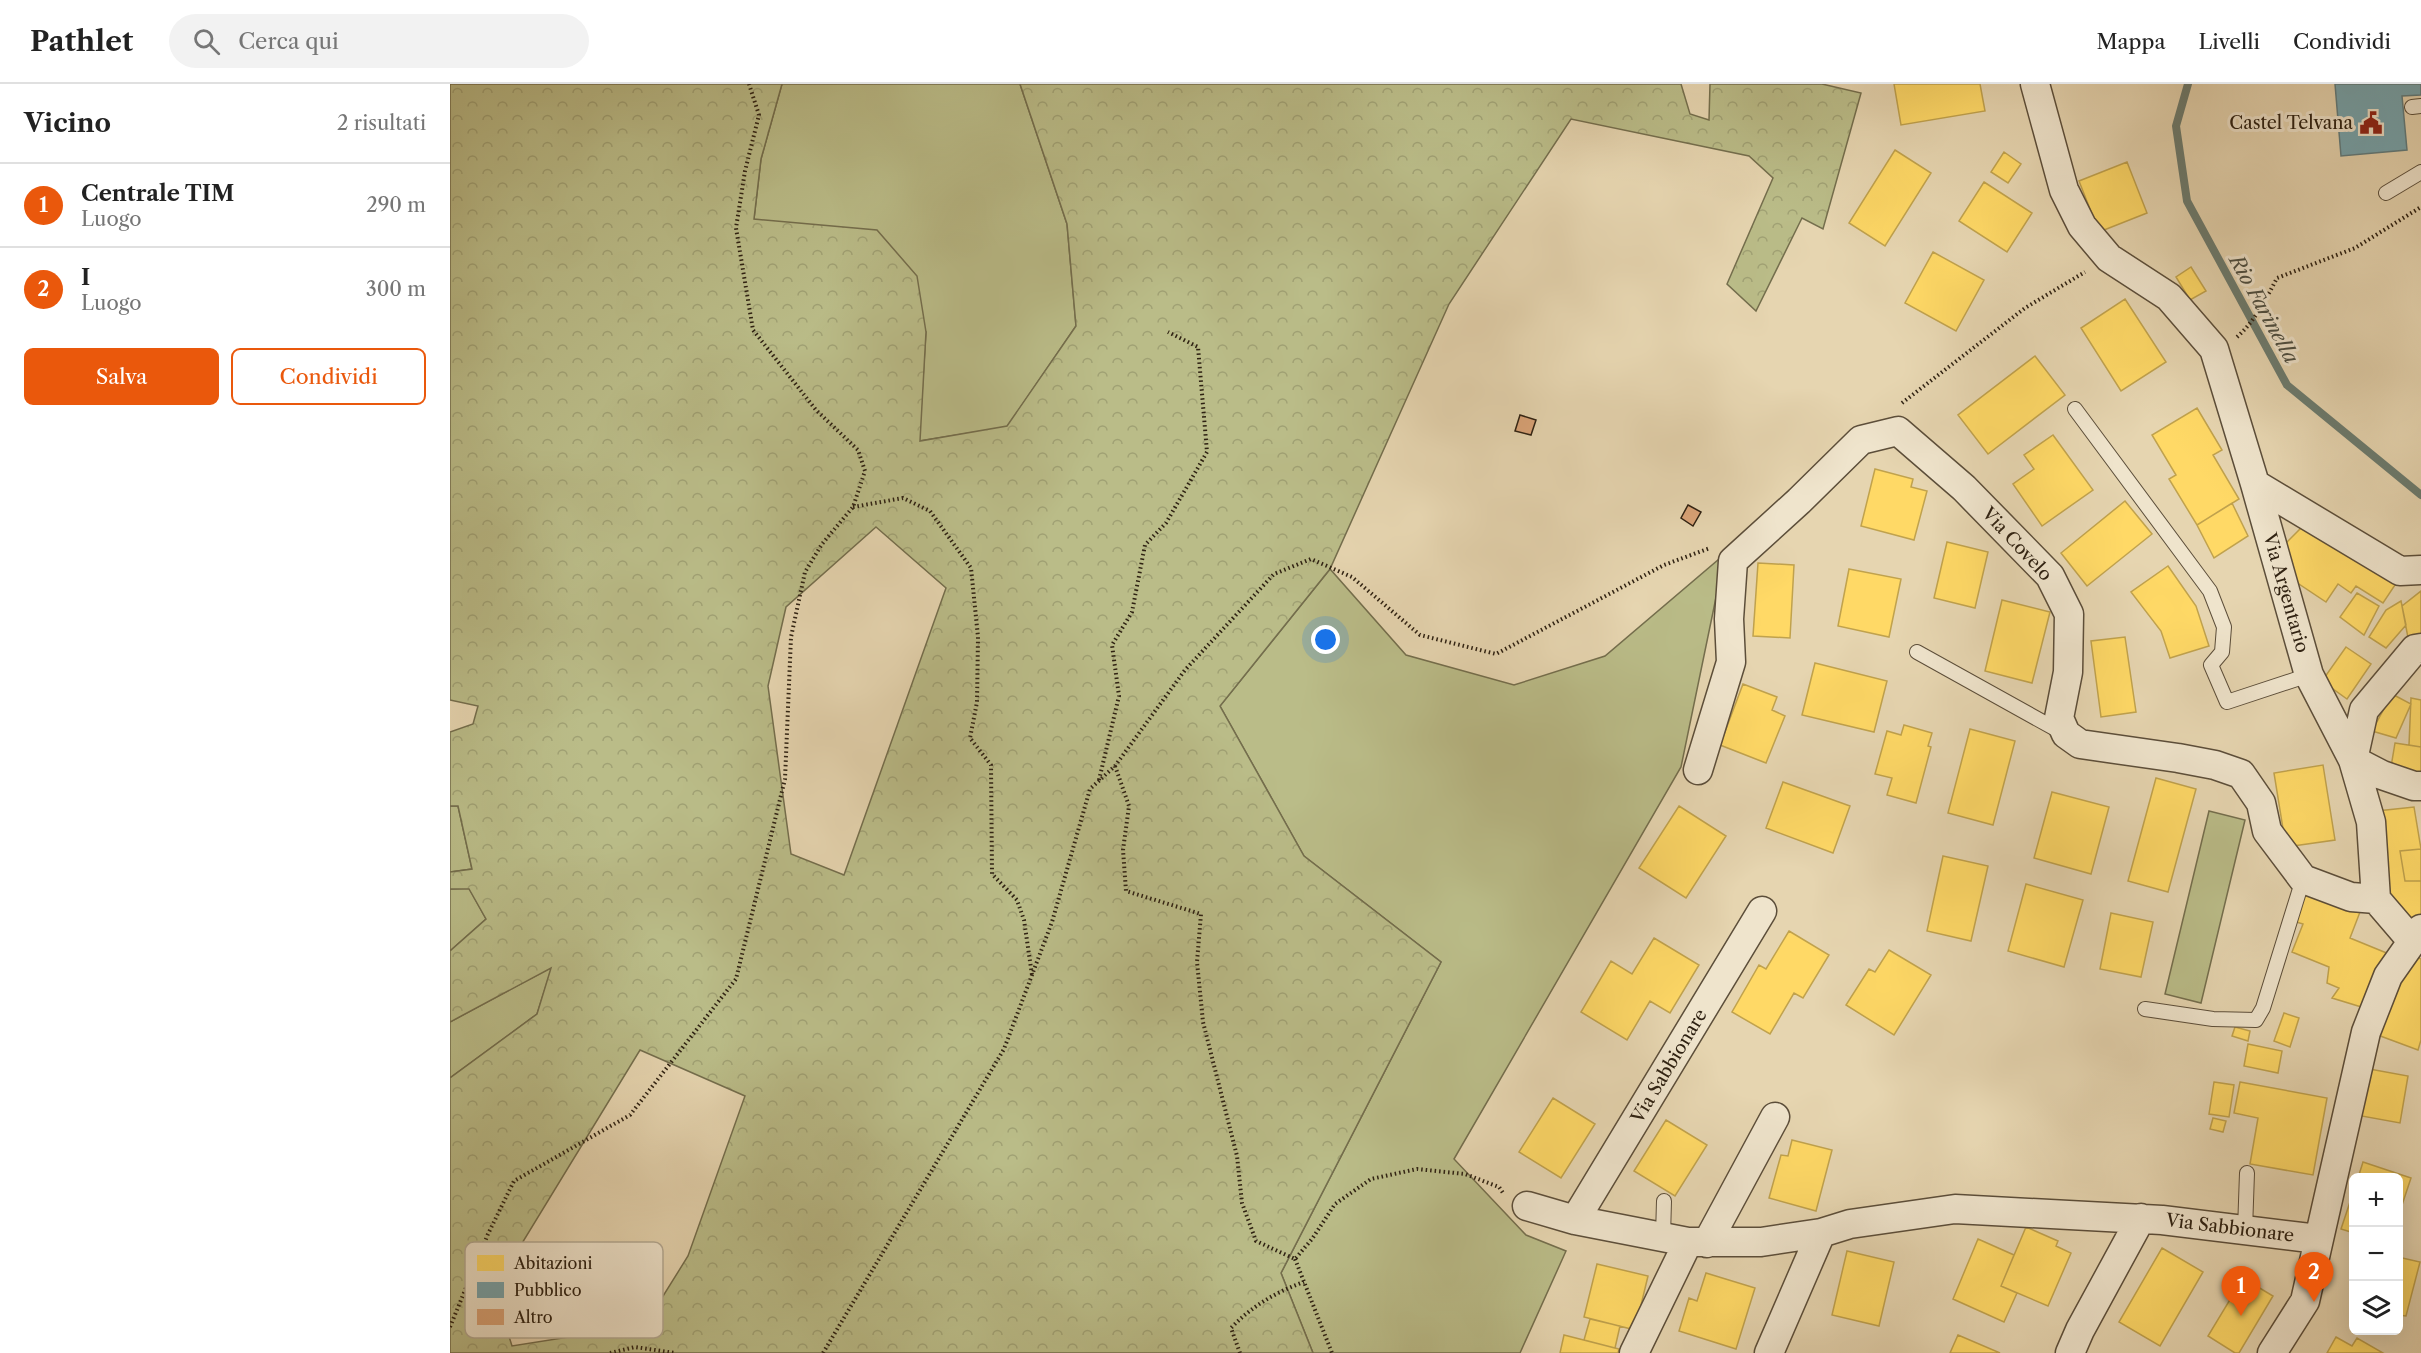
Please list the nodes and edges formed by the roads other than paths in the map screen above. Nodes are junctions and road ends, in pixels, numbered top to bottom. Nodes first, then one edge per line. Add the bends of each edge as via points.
1 (2035, 84) edge
2 (2421, 172) edge
3 (2386, 193) dead end
4 (2075, 409) dead end
5 (2255, 484) junction
6 (2421, 570) edge
7 (2421, 648) edge
8 (1917, 652) dead end
9 (2309, 675) junction
10 (2066, 734) junction
11 (2353, 760) junction
12 (1698, 770) dead end
13 (2421, 786) edge
14 (2303, 879) junction
15 (2376, 899) junction
16 (1762, 911) dead end
17 (2418, 939) edge
18 (2145, 1009) dead end
19 (1775, 1117) dead end
20 (2247, 1173) dead end
21 (1664, 1201) dead end
22 (1527, 1206) road end
23 (2141, 1218) junction
24 (1575, 1220) junction
25 (2245, 1230) junction
26 (1821, 1233) junction
27 (2318, 1239) junction
28 (1686, 1240) junction
29 (1634, 1353) edge
30 (1769, 1353) edge
31 (2070, 1353) edge
32 (2272, 1353) edge

1 - 5 street, Via Argentario via 2064,190 2082,226 2109,258 2169,297 2214,349
2 - 3 lane
4 - 9 lane via 2210,591 2224,627 2222,652 2211,665 2227,702
5 - 6 street via 2400,571
5 - 9 street, Via Argentario
7 - 11 street via 2415,649 2364,710
8 - 10 lane
9 - 11 street, Via Argentario
10 - 12 street, Via Covelo via 2059,718 2068,672 2069,614 2050,576 1964,488 1898,431 1861,440 1733,561 1731,662
10 - 14 street via 2080,744 2216,765 2241,774 2261,803 2267,831
11 - 13 street via 2382,775
11 - 15 street via 2371,822
14 - 15 street via 2351,897
14 - 18 lane via 2256,1020 2213,1019
15 - 17 street
16 - 24 street, Via Sabbionare
17 - 27 street via 2388,976 2366,1032
19 - 28 street
20 - 25 lane
21 - 28 lane
22 - 24 street, Via Sabbionare
23 - 25 street, Via Sabbionare
23 - 26 street, Via Sabbionare via 1955,1209 1850,1224
23 - 31 street, Via Sabbionare
24 - 28 street, Via Sabbionare
25 - 27 street, Via Sabbionare
26 - 28 street, Via Sabbionare via 1761,1242
26 - 30 street
27 - 32 street via 2305,1301
28 - 29 street

